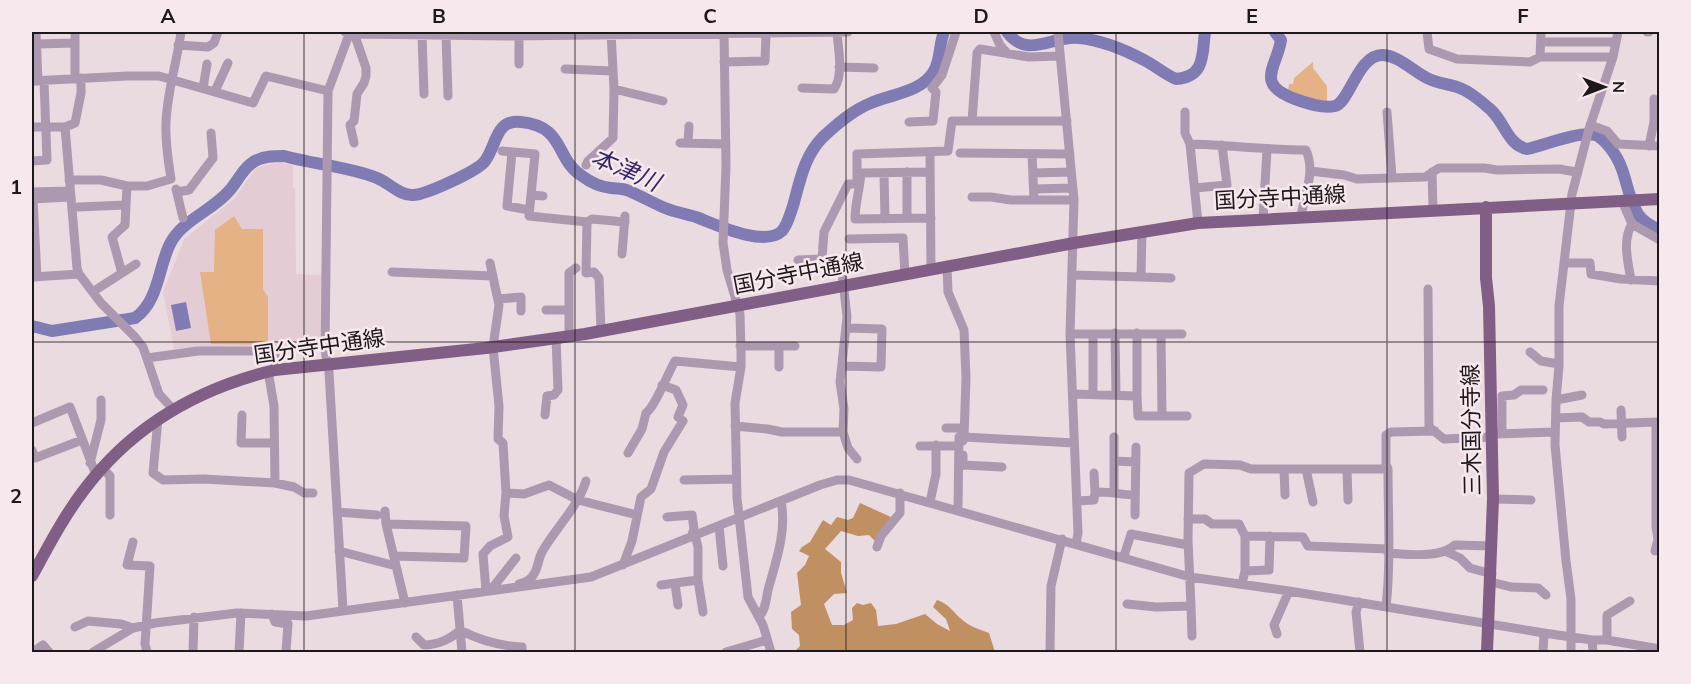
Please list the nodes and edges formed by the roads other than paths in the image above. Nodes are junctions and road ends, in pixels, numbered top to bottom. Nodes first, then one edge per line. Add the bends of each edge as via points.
1 (75, 32) edge
2 (181, 32) edge
3 (218, 32) edge
4 (349, 32) edge
5 (837, 32) edge
6 (848, 32) edge
7 (956, 32) edge
8 (994, 32) edge
9 (1058, 32) edge
10 (1427, 32) edge
11 (1541, 32) edge
12 (1618, 32) edge
13 (36, 33) edge
14 (611, 33) edge
15 (657, 33) edge
16 (724, 33) edge
17 (508, 34) edge
18 (530, 34) edge
19 (766, 34) junction
20 (422, 35) junction
21 (446, 36) junction
22 (519, 36) junction
23 (1541, 42) junction
24 (1616, 42) junction
25 (75, 43) junction
26 (37, 44) junction
27 (178, 45) junction
28 (1060, 51) junction
29 (1008, 54) junction
30 (1540, 57) junction
31 (1613, 57) junction
32 (724, 62) junction
33 (228, 63) dead end
34 (207, 64) dead end
35 (519, 64) dead end
36 (839, 67) junction
37 (874, 68) dead end
38 (565, 69) dead end
39 (612, 71) junction
40 (78, 78) junction
41 (172, 79) junction
42 (38, 81) edge
43 (203, 88) junction
44 (802, 88) dead end
45 (614, 89) junction
46 (215, 91) junction
47 (328, 91) junction
48 (424, 94) dead end
49 (448, 96) dead end
50 (1654, 99) dead end
51 (663, 100) dead end
52 (1185, 112) dead end
53 (1388, 112) dead end
54 (972, 121) junction
55 (1067, 121) junction
56 (909, 122) dead end
57 (46, 126) junction
58 (689, 126) dead end
59 (32, 127) edge
60 (1589, 127) junction
61 (65, 128) junction
62 (211, 133) dead end
63 (354, 143) dead end
64 (726, 144) junction
65 (1190, 144) junction
66 (1222, 145) junction
67 (1649, 146) junction
68 (1659, 146) edge
69 (1266, 150) junction
70 (960, 153) dead end
71 (1032, 154) junction
72 (1070, 154) junction
73 (930, 155) dead end
74 (32, 161) edge
75 (586, 165) dead end
76 (1310, 171) junction
77 (907, 172) junction
78 (930, 172) junction
79 (1071, 172) junction
80 (1432, 172) junction
81 (1576, 172) junction
82 (884, 173) junction
83 (1033, 173) junction
84 (1392, 177) junction
85 (171, 179) junction
86 (69, 180) junction
87 (127, 186) junction
88 (1073, 188) junction
89 (1195, 188) junction
90 (1034, 189) junction
91 (177, 192) junction
92 (70, 194) junction
93 (531, 195) junction
94 (543, 196) dead end
95 (32, 197) edge
96 (972, 197) dead end
97 (1659, 199) edge
98 (1034, 200) junction
99 (1074, 200) junction
100 (1623, 201) junction
101 (1570, 203) junction
102 (126, 205) junction
103 (78, 207) dead end
104 (1486, 207) junction
105 (529, 210) junction
106 (1433, 210) junction
107 (1301, 217) junction
108 (183, 218) dead end
109 (907, 218) junction
110 (931, 218) junction
111 (885, 219) junction
112 (1263, 219) junction
113 (587, 222) junction
114 (1198, 223) junction
115 (1632, 224) junction
116 (1143, 231) junction
117 (849, 239) dead end
118 (1659, 240) edge
119 (1074, 243) junction
120 (621, 254) dead end
121 (822, 259) junction
122 (798, 260) dead end
123 (490, 263) dead end
124 (1565, 263) junction
125 (136, 264) dead end
126 (947, 267) junction
127 (576, 268) dead end
128 (931, 270) junction
129 (392, 272) dead end
130 (122, 273) junction
131 (79, 274) junction
132 (904, 275) junction
133 (1073, 275) junction
134 (493, 276) junction
135 (34, 277) edge
136 (1141, 277) junction
137 (1171, 278) dead end
138 (1631, 280) junction
139 (1659, 281) edge
140 (843, 287) junction
141 (1428, 289) dead end
142 (94, 291) junction
143 (498, 299) junction
144 (738, 306) junction
145 (521, 310) dead end
146 (546, 310) dead end
147 (569, 310) junction
148 (847, 328) junction
149 (601, 331) junction
150 (1115, 333) junction
151 (1137, 333) junction
152 (1070, 334) junction
153 (1094, 334) junction
154 (1161, 334) junction
155 (1182, 334) dead end
156 (562, 337) junction
157 (740, 346) junction
158 (779, 346) junction
159 (795, 346) dead end
160 (493, 347) junction
161 (1530, 352) dead end
162 (147, 358) junction
163 (328, 363) junction
164 (1559, 364) junction
165 (842, 366) junction
166 (741, 367) junction
167 (779, 367) dead end
168 (272, 370) junction
169 (662, 385) junction
170 (1543, 390) dead end
171 (1073, 394) junction
172 (1094, 394) junction
173 (1116, 395) junction
174 (1582, 395) dead end
175 (1137, 396) junction
176 (101, 400) dead end
177 (1556, 400) junction
178 (173, 409) junction
179 (1621, 410) dead end
180 (659, 414) dead end
181 (242, 415) dead end
182 (545, 415) dead end
183 (1162, 416) junction
184 (1187, 416) dead end
185 (1556, 418) junction
186 (158, 419) junction
187 (1658, 422) edge
188 (32, 423) edge
189 (1621, 423) junction
190 (735, 426) junction
191 (946, 428) dead end
192 (642, 429) junction
193 (1435, 431) junction
194 (843, 432) junction
195 (1555, 432) junction
196 (1495, 435) junction
197 (962, 437) junction
198 (1114, 437) dead end
199 (1622, 437) dead end
200 (82, 440) junction
201 (274, 443) junction
202 (1074, 443) junction
203 (936, 445) junction
204 (920, 446) dead end
205 (1136, 447) dead end
206 (32, 450) edge
207 (628, 453) dead end
208 (857, 459) dead end
209 (1114, 461) junction
210 (90, 462) junction
211 (1136, 462) junction
212 (1658, 462) edge
213 (1002, 467) dead end
214 (1284, 469) junction
215 (1306, 469) junction
216 (1347, 469) junction
217 (1388, 469) junction
218 (99, 472) junction
219 (1094, 473) dead end
220 (736, 479) junction
221 (684, 480) dead end
222 (586, 481) dead end
223 (275, 483) junction
224 (1114, 491) junction
225 (1095, 492) junction
226 (313, 493) dead end
227 (506, 493) junction
228 (900, 493) junction
229 (1135, 495) junction
230 (1285, 495) dead end
231 (1493, 499) junction
232 (578, 500) junction
233 (1348, 500) dead end
234 (1531, 500) dead end
235 (781, 501) junction
236 (1077, 501) junction
237 (1313, 501) dead end
238 (930, 502) junction
239 (958, 509) junction
240 (337, 512) junction
241 (110, 515) dead end
242 (637, 515) junction
243 (1135, 515) dead end
244 (667, 517) dead end
245 (739, 518) junction
246 (1188, 519) junction
247 (386, 524) junction
248 (719, 526) junction
249 (693, 536) junction
250 (1245, 536) junction
251 (1270, 536) junction
252 (1062, 539) junction
253 (133, 542) dead end
254 (1076, 544) junction
255 (1188, 545) junction
256 (1492, 546) junction
257 (877, 547) dead end
258 (339, 551) junction
259 (1388, 551) junction
260 (1655, 551) dead end
261 (1447, 552) junction
262 (1124, 556) junction
263 (516, 558) dead end
264 (395, 561) junction
265 (623, 565) junction
266 (723, 566) dead end
267 (1245, 572) junction
268 (32, 576) edge
269 (1190, 577) junction
270 (1491, 578) junction
271 (698, 580) junction
272 (675, 584) junction
273 (1242, 584) junction
274 (661, 585) dead end
275 (506, 588) junction
276 (488, 591) junction
277 (1289, 591) junction
278 (457, 596) junction
279 (1546, 596) dead end
280 (1359, 602) junction
281 (1629, 602) dead end
282 (405, 603) junction
283 (1127, 604) dead end
284 (678, 605) dead end
285 (1191, 606) junction
286 (1386, 607) junction
287 (343, 610) junction
288 (703, 612) dead end
289 (241, 613) junction
290 (272, 614) junction
291 (194, 617) junction
292 (759, 617) junction
293 (1489, 624) junction
294 (146, 625) junction
295 (75, 627) dead end
296 (133, 628) junction
297 (460, 630) junction
298 (1277, 633) dead end
299 (1544, 633) junction
300 (1192, 636) dead end
301 (416, 637) dead end
302 (1571, 637) junction
303 (767, 640) junction
304 (1592, 640) junction
305 (1607, 640) junction
306 (1620, 643) junction
307 (1659, 649) edge
308 (33, 652) edge
309 (49, 652) edge
310 (93, 652) edge
311 (147, 652) edge
312 (193, 652) edge
313 (239, 652) edge
314 (286, 652) edge
315 (462, 652) edge
316 (522, 652) edge
317 (726, 652) edge
318 (771, 652) edge
319 (1050, 652) edge
320 (1360, 652) edge
321 (1487, 652) edge
322 (1543, 652) edge
323 (1571, 652) edge
324 (1593, 652) edge
325 (1625, 652) edge

1 - 25 street
2 - 27 street
3 - 27 street via 208,48
4 - 20 street
4 - 47 street
4 - 63 street via 366,68 350,125
5 - 6 street
5 - 19 street
5 - 36 street
7 - 56 street via 942,75 932,88 936,93 933,121
8 - 29 street
9 - 28 street
10 - 30 street via 1429,50 1456,59 1530,62
11 - 23 street
12 - 24 street
13 - 26 street
14 - 15 street
14 - 18 street
14 - 39 street
15 - 16 street
16 - 19 street
16 - 32 street
17 - 21 street
17 - 22 street
18 - 22 street
19 - 32 street via 765,61
20 - 21 street
20 - 48 street
21 - 49 street
22 - 35 street
23 - 24 street
23 - 30 street
24 - 31 street
25 - 26 street
25 - 40 street
26 - 42 street
27 - 41 street
28 - 29 street via 1029,57
28 - 55 street
29 - 54 street via 980,49 977,53
30 - 31 street
31 - 60 street
32 - 64 street
33 - 46 street
34 - 43 street
36 - 37 street
36 - 44 street via 834,89
38 - 39 street
39 - 45 street
40 - 41 street via 145,75
40 - 42 street
40 - 61 street via 81,93 75,123
41 - 43 street
41 - 85 street via 165,143
42 - 57 street
43 - 46 street
45 - 51 street
45 - 75 street via 614,138
46 - 47 street via 253,103 266,76
47 - 163 street
50 - 67 street
52 - 65 street via 1185,133
53 - 84 street
54 - 55 street
54 - 121 street via 952,121 948,151 857,154 857,184 848,184 824,232
55 - 72 street
57 - 59 street
57 - 61 street
57 - 74 street via 47,160
58 - 64 street via 684,143
60 - 67 street via 1607,131 1618,144
60 - 81 street
61 - 86 street
62 - 91 street via 213,158 189,190
64 - 144 street via 723,236 727,270
65 - 66 street
65 - 89 street
66 - 69 street
66 - 89 street via 1227,185
67 - 68 street
69 - 76 street via 1306,150
69 - 112 street
70 - 71 street
71 - 72 street
71 - 83 street
72 - 79 street
73 - 78 street
76 - 84 street via 1357,179
76 - 107 street
77 - 78 street
77 - 82 street
77 - 109 street
78 - 110 street
79 - 83 street
79 - 88 street
80 - 81 street via 1439,168
80 - 84 street via 1425,177
80 - 106 street
81 - 101 street
82 - 111 street
82 - 111 street via 861,173 855,219
83 - 90 street
85 - 87 street via 147,186
85 - 91 street
86 - 87 street via 101,180
86 - 92 street
87 - 102 street
88 - 90 street
88 - 99 street
89 - 114 street
90 - 98 street
91 - 108 street
92 - 95 street
92 - 131 street
93 - 94 street
93 - 105 street
93 - 105 street via 535,154 507,151 507,206
95 - 135 street
96 - 98 street
97 - 100 main road, 国分寺中通線
98 - 99 street
99 - 119 street
100 - 101 main road, 国分寺中通線
100 - 115 street
101 - 104 main road, 国分寺中通線
101 - 124 street
102 - 103 street
102 - 130 street via 126,225 112,237
104 - 106 main road, 国分寺中通線
104 - 196 main road, 三木国分寺線
105 - 113 street via 529,216
106 - 107 main road, 国分寺中通線
107 - 112 main road, 国分寺中通線
109 - 110 street
109 - 111 street
110 - 128 street
112 - 114 main road, 国分寺中通線
113 - 120 street via 625,219
113 - 149 street via 586,273 599,278
114 - 116 main road, 国分寺中通線
115 - 118 street
115 - 138 street via 1628,230 1626,263
116 - 119 main road, 国分寺中通線
116 - 136 street
117 - 132 street via 903,238
119 - 126 main road, 国分寺中通線
119 - 133 street
121 - 122 street
121 - 140 street via 832,261 842,272
123 - 134 street
124 - 138 street via 1590,263 1591,274
124 - 164 street
125 - 130 street
126 - 128 main road, 国分寺中通線
126 - 197 street via 948,292 964,330
127 - 147 street via 569,273
128 - 132 main road, 国分寺中通線
129 - 134 street
130 - 142 street
131 - 135 street
131 - 142 street
132 - 140 main road, 国分寺中通線
133 - 136 street
133 - 152 street
134 - 143 street
136 - 137 street
138 - 139 street
140 - 144 main road, 国分寺中通線
140 - 148 street
141 - 193 street via 1429,427
142 - 162 street via 143,347
143 - 145 street via 521,297
143 - 160 street
144 - 149 main road, 国分寺中通線
144 - 157 street
146 - 147 street
147 - 156 street
148 - 165 street
148 - 165 street via 882,329 881,367
149 - 156 main road, 国分寺中通線
150 - 151 street
150 - 153 street
150 - 173 street
151 - 154 street
151 - 175 street
152 - 153 street
152 - 171 street
153 - 172 street
154 - 155 street
154 - 183 street
156 - 160 main road, 国分寺中通線
156 - 182 street via 558,390 547,396
157 - 158 street
157 - 166 street
158 - 159 street
158 - 167 street
160 - 163 main road, 国分寺中通線
160 - 227 street via 498,439 502,443
161 - 164 street via 1541,361
162 - 168 street via 198,351 275,351
162 - 178 street via 159,394
163 - 168 main road, 国分寺中通線
163 - 240 street
164 - 177 street
165 - 194 street
166 - 169 street via 675,361
166 - 190 street
168 - 178 main road, 国分寺中通線 via 222,385
168 - 201 street
169 - 192 street
169 - 242 street via 676,390 683,405 678,417 683,421 664,452 651,489 641,497
170 - 196 street via 1530,387 1502,396
171 - 172 street
171 - 202 street
172 - 173 street
173 - 175 street
174 - 177 street
175 - 183 street via 1138,416
176 - 210 street via 101,420
177 - 185 street
178 - 186 main road, 国分寺中通線
179 - 189 street
180 - 192 street
181 - 201 street via 241,442
183 - 184 street
185 - 189 street
185 - 195 street
186 - 218 main road, 国分寺中通線
186 - 223 street via 153,473 163,480
187 - 189 street
187 - 212 street
188 - 200 street via 70,407
189 - 199 street
190 - 194 street via 782,432
190 - 220 street
191 - 197 street
192 - 207 street
193 - 196 street via 1444,439
193 - 217 street via 1386,435
194 - 208 street
195 - 196 street
195 - 302 street
196 - 231 main road, 三木国分寺線
197 - 202 street
197 - 203 street
197 - 213 street via 963,465
197 - 239 street
198 - 209 street
200 - 206 street via 35,458
200 - 210 street
201 - 223 street
202 - 236 street
203 - 204 street
203 - 238 street via 936,474
205 - 211 street
209 - 211 street
209 - 224 street
210 - 218 street
211 - 229 street
212 - 260 street
214 - 215 street
214 - 230 street
214 - 246 street via 1204,464 1189,473
215 - 216 street
215 - 237 street
216 - 217 street
216 - 233 street
217 - 259 street
218 - 241 street via 110,476
218 - 268 main road, 国分寺中通線 via 71,508
219 - 225 street
220 - 221 street
220 - 245 street
222 - 232 street
223 - 226 street
224 - 225 street
224 - 229 street
225 - 236 street via 1094,500
227 - 232 street via 524,494 549,485
227 - 276 street via 504,516 508,537 483,554
228 - 235 street via 837,480
228 - 238 street
228 - 257 street via 900,513
229 - 243 street
231 - 234 street
231 - 256 main road, 三木国分寺線
232 - 242 street
232 - 275 street via 540,556 539,567 531,579
235 - 245 street
235 - 292 street via 777,563
236 - 254 street
238 - 239 street
239 - 252 street
240 - 247 street via 381,513
240 - 258 street
242 - 265 street
244 - 249 street via 692,515
245 - 248 street
245 - 292 street via 748,597
246 - 250 street via 1239,524
246 - 255 street
247 - 264 street
247 - 264 street via 466,526 464,558
248 - 249 street
248 - 266 street
249 - 265 street
249 - 271 street via 698,547
250 - 251 street
250 - 267 street
251 - 259 street via 1303,537 1308,546
251 - 267 street via 1269,570
252 - 254 street
252 - 319 street via 1051,586
253 - 294 street via 127,565 150,566
254 - 262 street
255 - 262 street via 1131,534
255 - 269 street
256 - 261 street via 1455,546
256 - 270 main road, 三木国分寺線
258 - 264 street
258 - 287 street
259 - 261 street via 1423,555
259 - 286 street
261 - 270 street
262 - 269 street
263 - 276 street
264 - 282 street
265 - 275 street via 591,578
267 - 273 street
269 - 273 street
269 - 285 street
270 - 279 street via 1511,587 1538,588
270 - 293 main road, 三木国分寺線
271 - 272 street
271 - 288 street
272 - 274 street
272 - 284 street
273 - 277 street
275 - 276 street
276 - 278 street
277 - 280 street
277 - 298 street via 1274,625
278 - 282 street
278 - 297 street
280 - 286 street
280 - 320 street via 1356,612
281 - 305 street via 1607,615
282 - 287 street
283 - 285 street
285 - 300 street
286 - 293 street
287 - 290 street via 306,616
289 - 290 street
289 - 291 street
289 - 313 street
290 - 314 street via 275,622 288,624
291 - 294 street
291 - 312 street
292 - 303 street
293 - 299 street
293 - 321 main road, 三木国分寺線
294 - 296 street
294 - 311 street
295 - 296 street via 88,621
296 - 310 street
297 - 301 street via 433,645 424,645
297 - 315 street
297 - 316 street via 499,646 522,647
299 - 302 street
299 - 322 street
302 - 304 street
302 - 323 street
303 - 317 street
303 - 318 street
304 - 305 street
304 - 324 street
305 - 306 street
306 - 307 street
306 - 325 street
308 - 309 street via 43,645

